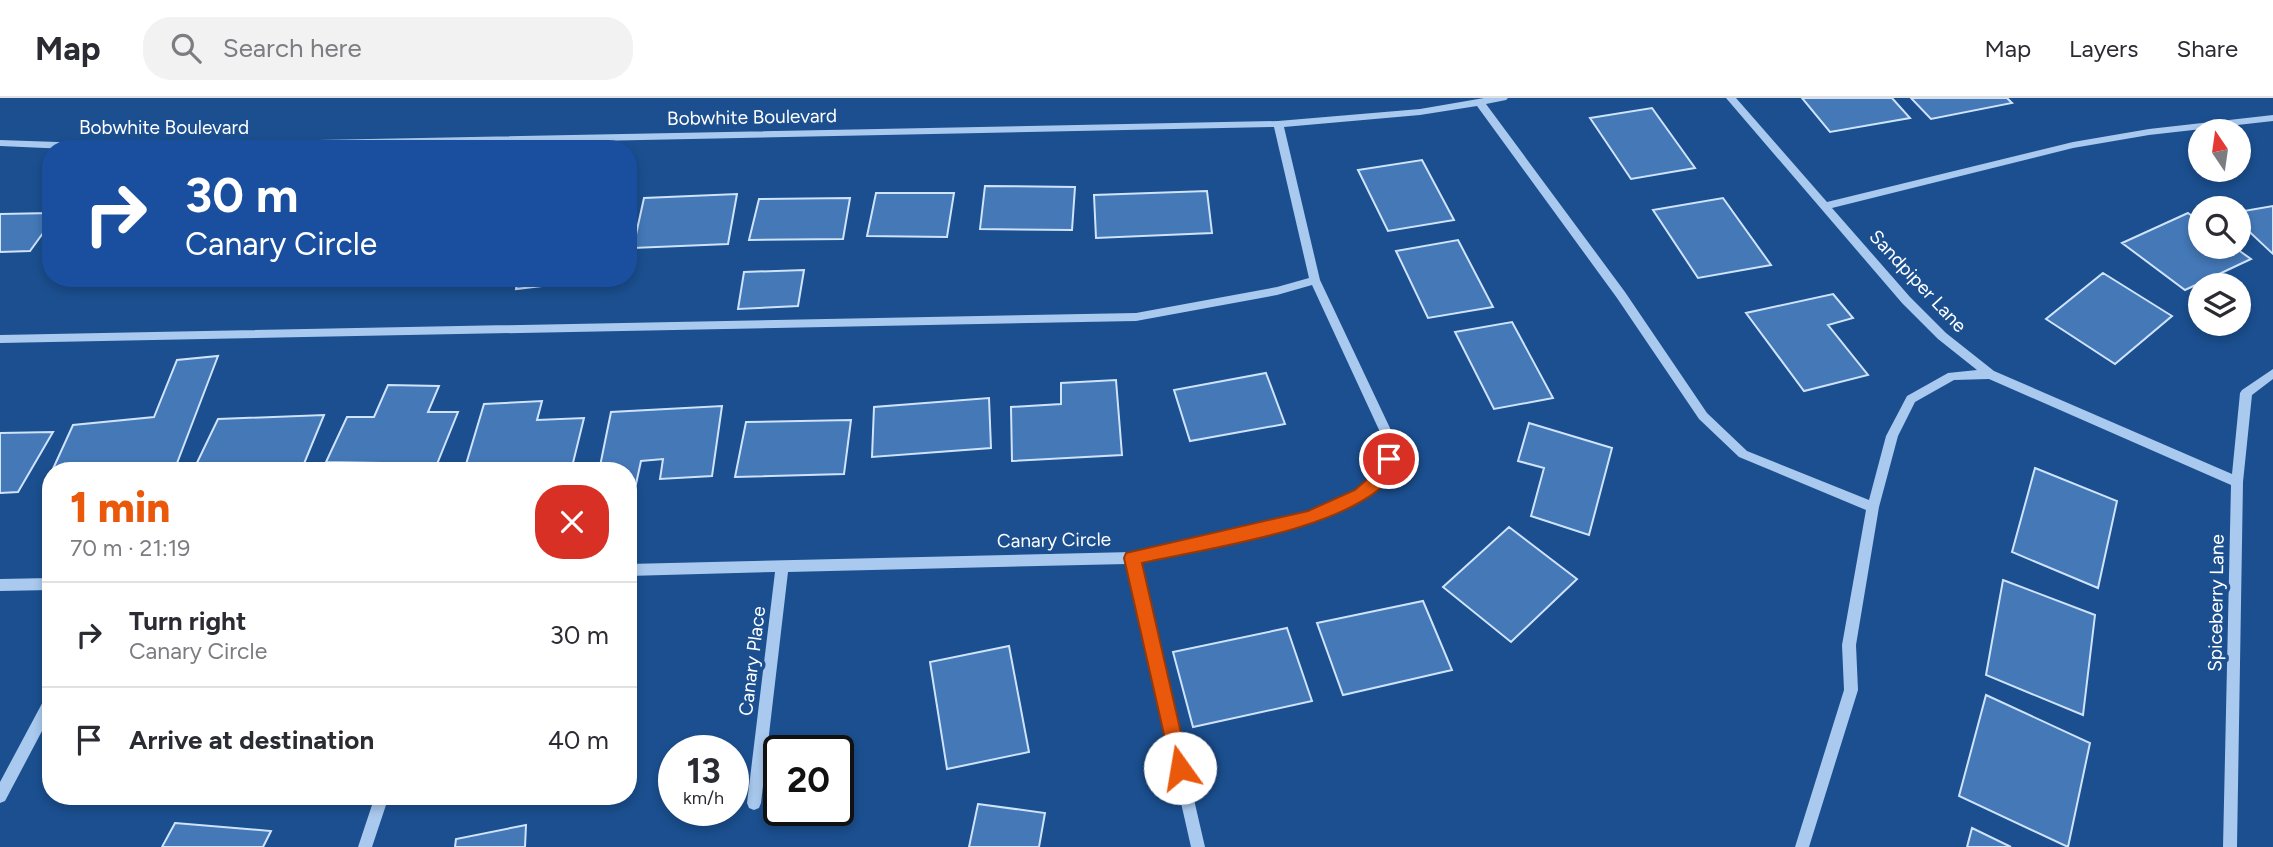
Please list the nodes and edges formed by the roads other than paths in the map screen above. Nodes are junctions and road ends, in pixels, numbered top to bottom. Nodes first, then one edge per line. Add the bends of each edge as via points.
1 (1503, 98) edge
2 (1731, 98) edge
3 (1480, 103) junction
4 (2273, 117) edge
5 (1278, 124) junction
6 (479, 140) edge
7 (0, 144) edge
8 (42, 145) edge
9 (1825, 206) junction
10 (1315, 280) junction
11 (0, 339) edge
12 (2273, 373) edge
13 (1990, 374) junction
14 (2237, 482) junction
15 (1873, 507) junction
16 (1132, 558) junction
17 (782, 566) junction
18 (637, 570) edge
19 (42, 584) edge
20 (0, 585) edge
21 (42, 717) edge
22 (0, 796) edge
23 (754, 803) dead end
24 (379, 805) edge
25 (365, 847) edge
26 (1198, 847) edge
27 (1802, 847) edge
28 (2230, 847) edge

1 - 3 street, Bobwhite Boulevard
2 - 9 street, Sandpiper Lane
3 - 5 street, Bobwhite Boulevard
3 - 15 street via 1703,416 1743,454
4 - 9 street via 2073,145
5 - 6 street, Bobwhite Boulevard
5 - 10 street, Canary Circle
7 - 8 street, Bobwhite Boulevard
9 - 13 street, Sandpiper Lane via 1933,327
10 - 11 street via 1136,317
10 - 16 street, Canary Circle via 1392,445 1385,474 1360,495 1311,518
12 - 14 street, Spiceberry Lane via 2246,393
13 - 14 street, Sandpiper Lane
13 - 15 street via 1952,376 1910,399 1892,436
14 - 28 street, Spiceberry Lane
15 - 27 street via 1849,645 1852,690
16 - 17 street, Canary Circle
16 - 26 street
17 - 18 street, Canary Circle
17 - 23 street, Canary Place
19 - 20 street
21 - 22 street
24 - 25 street

